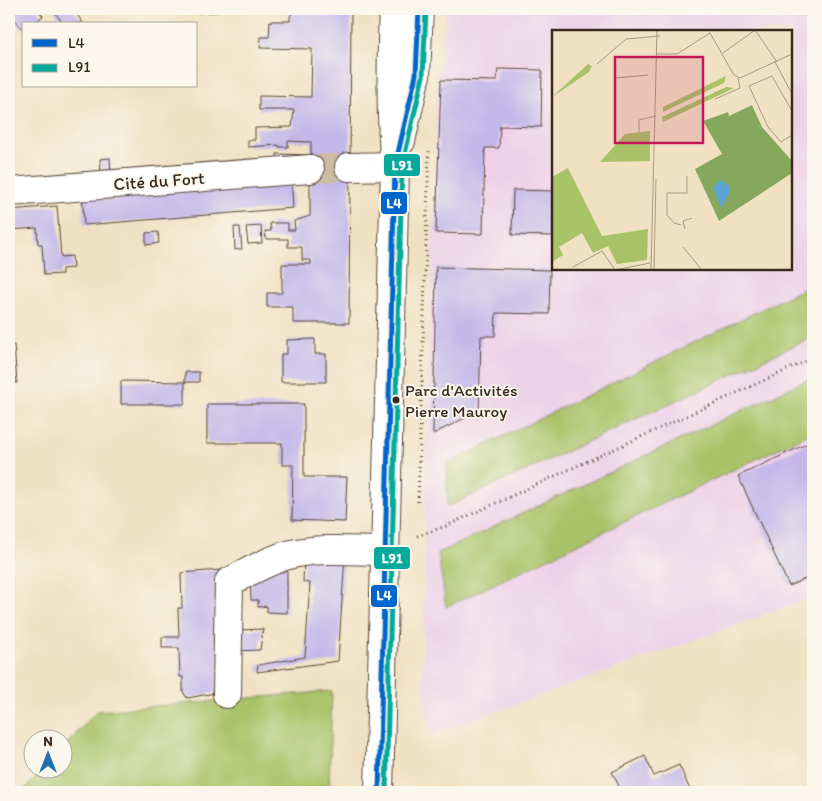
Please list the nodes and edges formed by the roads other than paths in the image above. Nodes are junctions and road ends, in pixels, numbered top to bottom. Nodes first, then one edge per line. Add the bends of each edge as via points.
1 (393, 9) edge
2 (420, 9) edge
3 (395, 166) junction
4 (349, 167) tunnel mouth
5 (310, 169) tunnel mouth
6 (9, 192) edge
7 (385, 551) junction
8 (227, 694) dead end
9 (379, 792) edge

1 - 3 main road via 390,97
2 - 3 main road via 416,75
3 - 4 main road
3 - 7 main road
5 - 6 main road, Cité du Fort
7 - 8 main road via 293,554 275,559 229,582
7 - 9 main road

